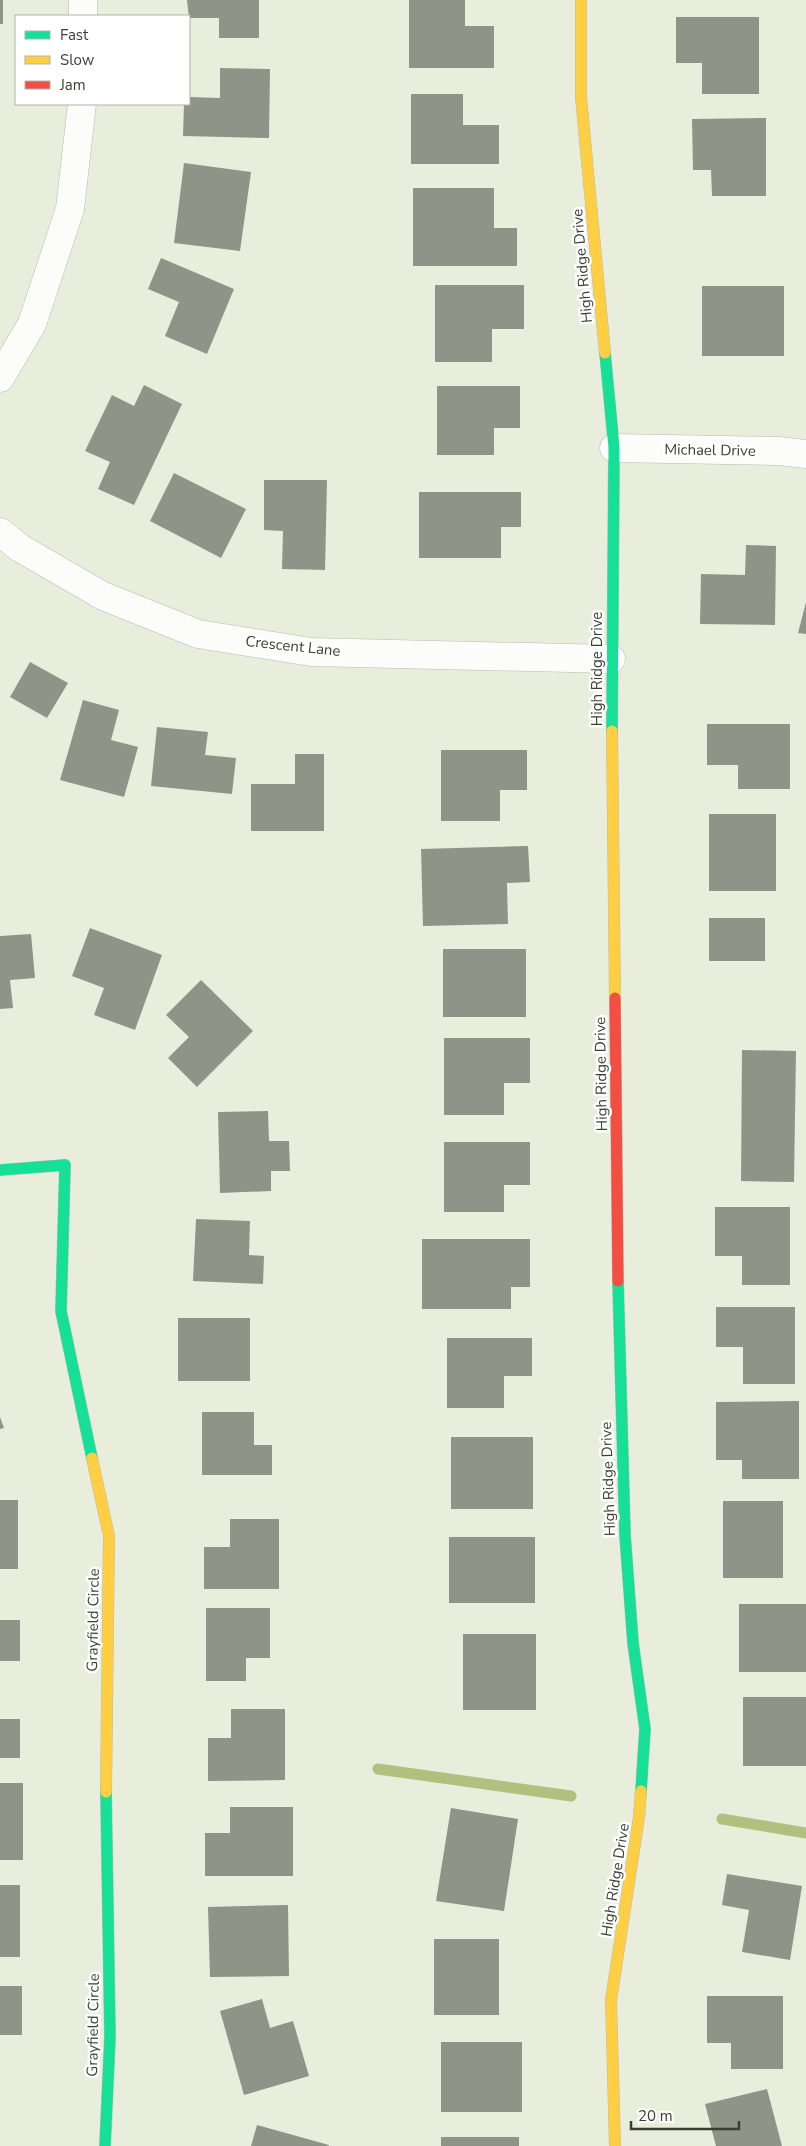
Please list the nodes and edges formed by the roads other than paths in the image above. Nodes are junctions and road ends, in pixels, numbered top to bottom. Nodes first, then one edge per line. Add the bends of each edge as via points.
1 (83, 0) edge
2 (581, 0) edge
3 (82, 15) edge
4 (82, 105) edge
5 (0, 378) edge
6 (614, 448) junction
7 (806, 454) edge
8 (0, 532) edge
9 (612, 659) junction
10 (0, 1170) edge
11 (105, 2146) edge
12 (615, 2146) edge

1 - 3 street
2 - 6 street, High Ridge Drive via 581,96
4 - 5 street via 70,209 32,324
6 - 7 street, Michael Drive
6 - 9 street, High Ridge Drive
8 - 9 street, Crescent Lane via 20,548 103,596 198,634 311,652
9 - 12 street, High Ridge Drive via 618,1357 625,1544 633,1643 645,1729 639,1817 612,2000
10 - 11 street, Grayfield Circle via 65,1165 61,1311 109,1536 105,1735 110,2038

